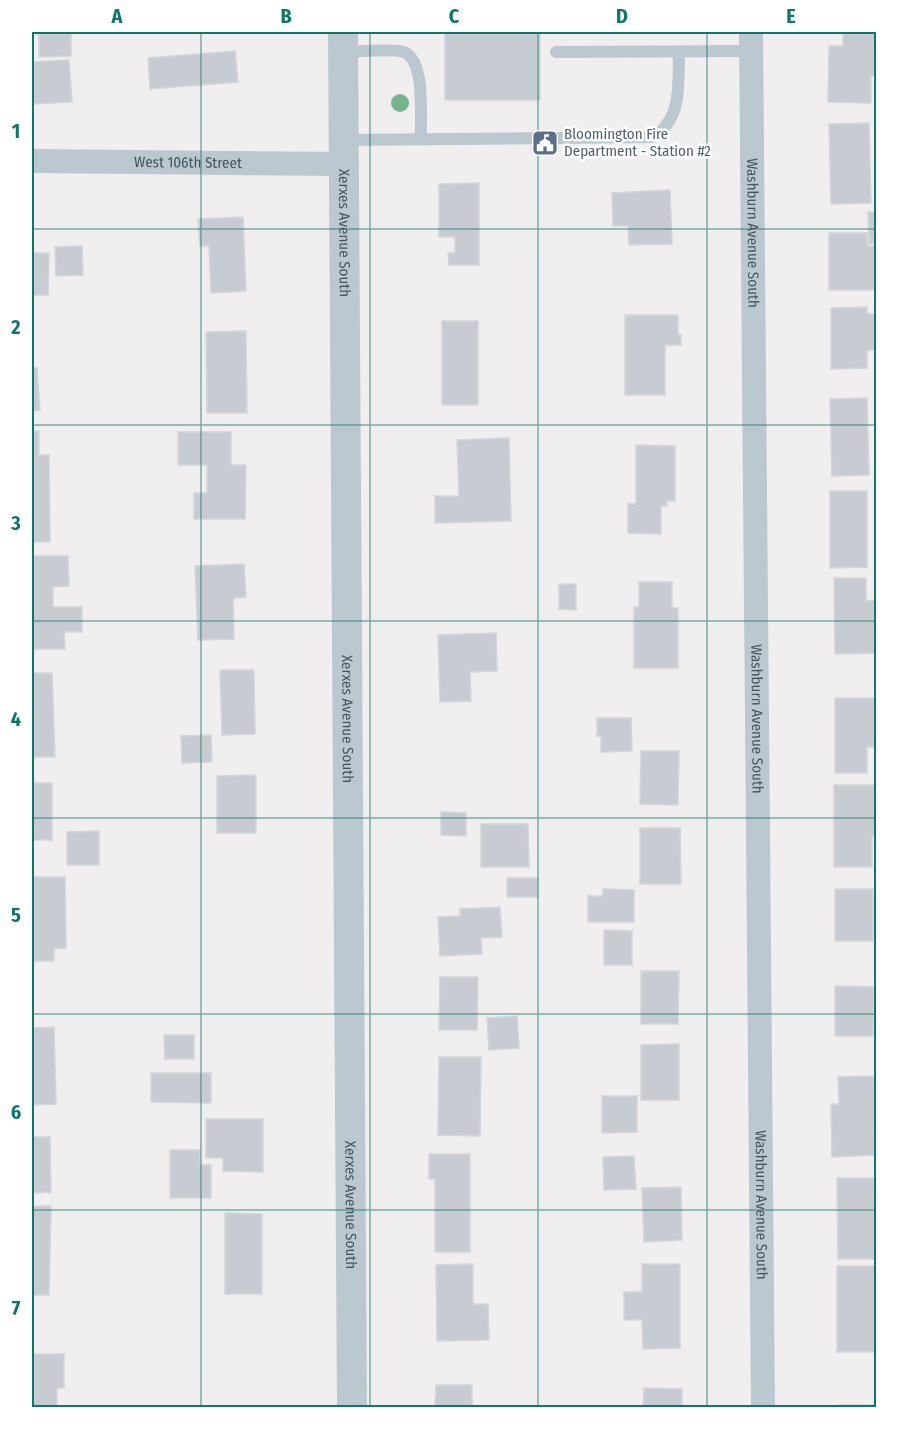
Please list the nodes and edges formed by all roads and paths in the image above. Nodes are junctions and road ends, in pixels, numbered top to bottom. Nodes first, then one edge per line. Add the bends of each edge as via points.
1 (751, 41) edge
2 (343, 42) edge
3 (556, 52) dead end
4 (679, 52) junction
5 (421, 139) junction
6 (344, 152) junction
7 (32, 161) edge
8 (352, 1407) edge
9 (763, 1407) edge

1 - 4 lane
1 - 9 street, Washburn Avenue South
2 - 5 lane via 402,51 412,57 419,72
2 - 6 street, Xerxes Avenue South
3 - 4 lane
4 - 5 lane via 676,107 664,131 652,137
5 - 6 lane
6 - 7 street, West 106th Street
6 - 8 street, Xerxes Avenue South

